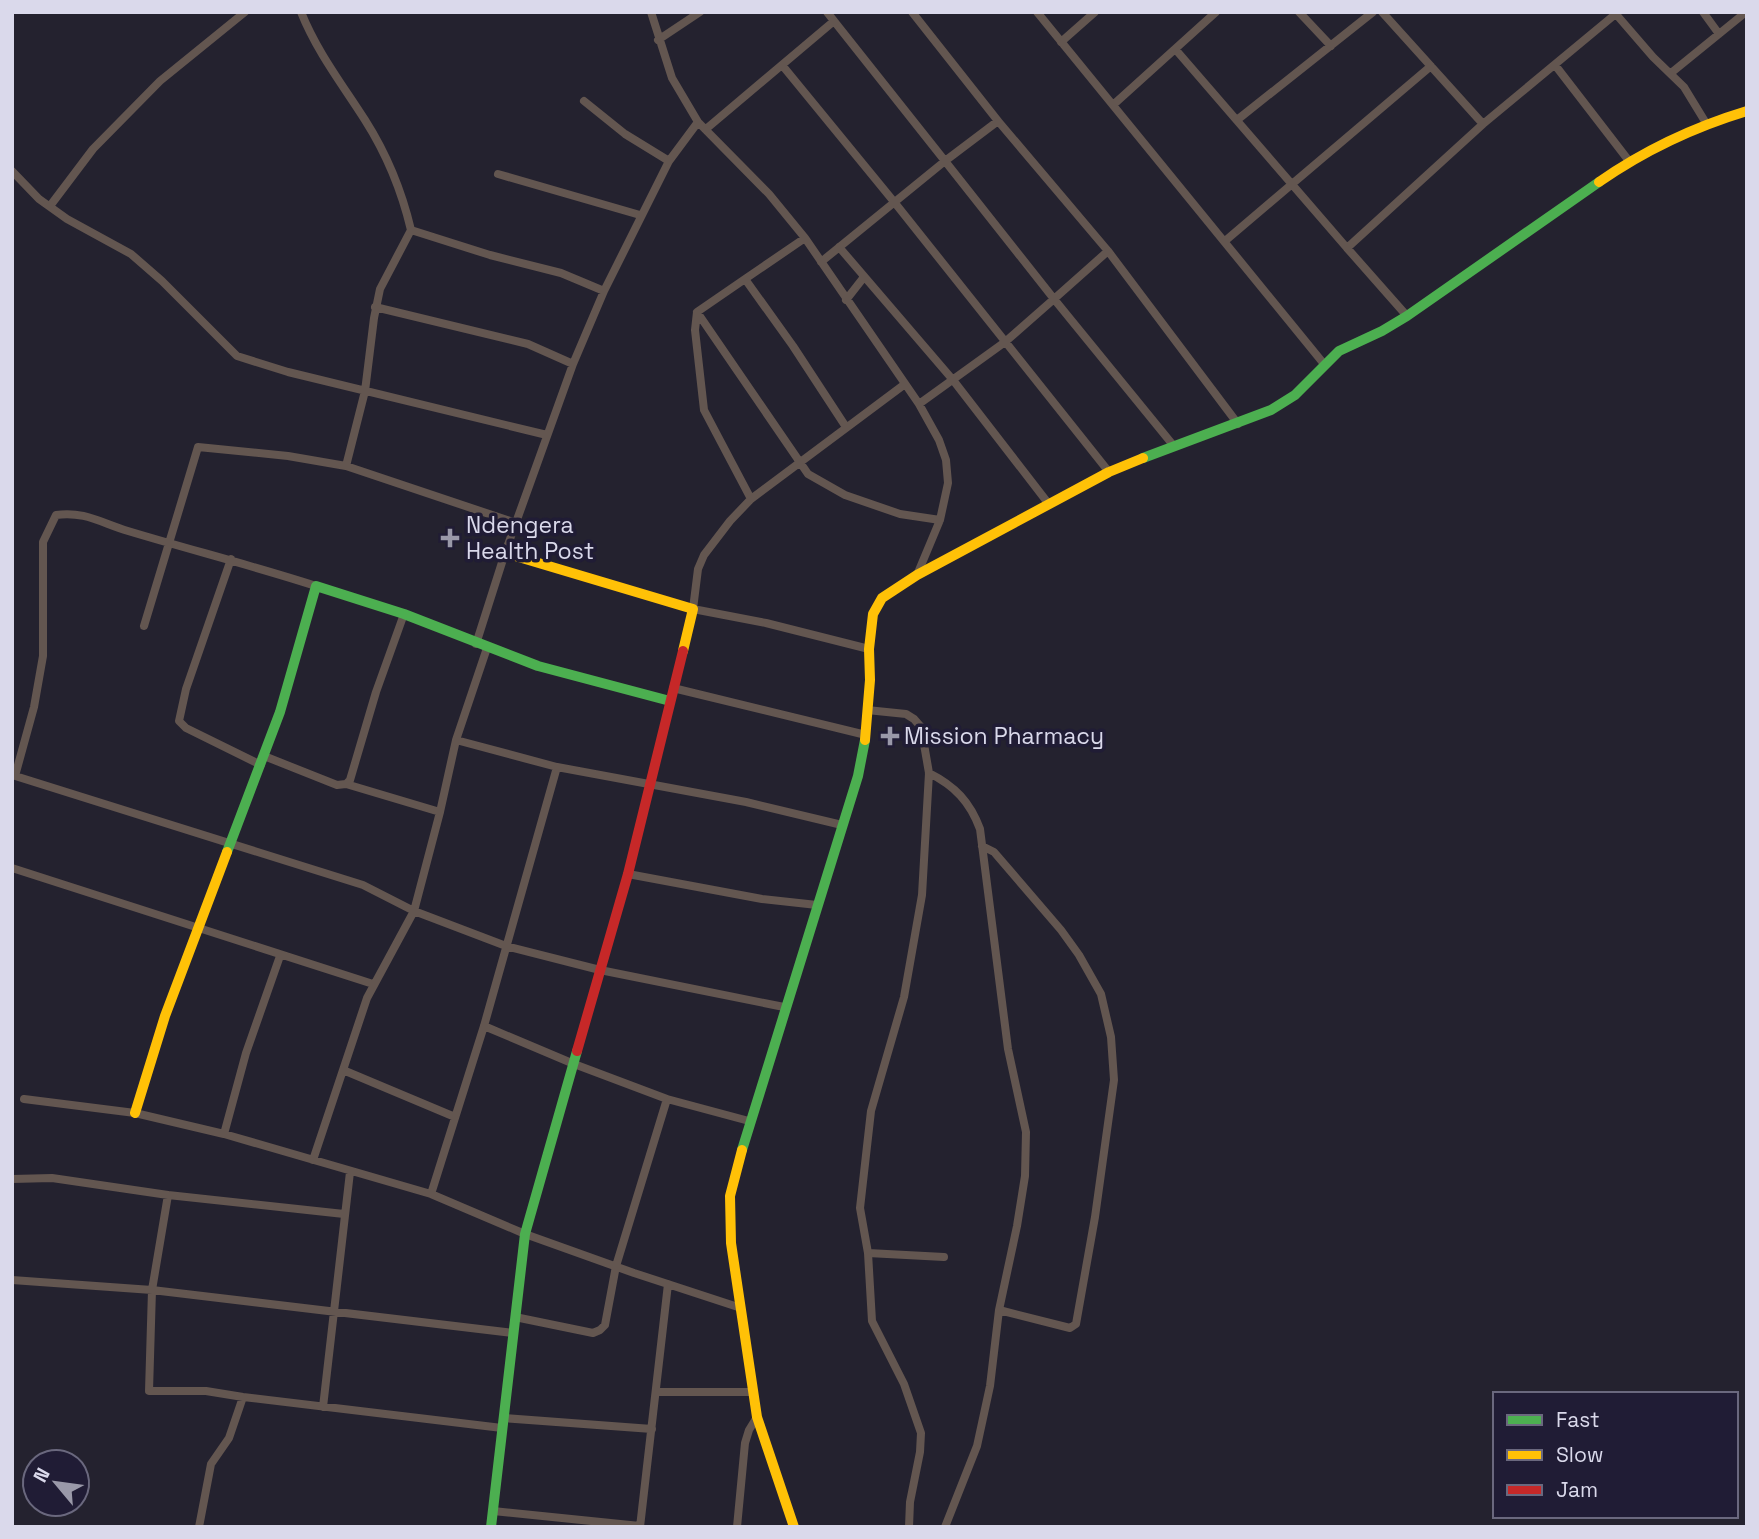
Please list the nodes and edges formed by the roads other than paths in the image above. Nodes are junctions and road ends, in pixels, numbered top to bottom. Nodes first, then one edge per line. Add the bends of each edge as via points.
1 (245, 12) edge
2 (302, 12) edge
3 (651, 12) edge
4 (700, 12) edge
5 (827, 12) edge
6 (912, 12) edge
7 (1037, 12) edge
8 (1095, 12) edge
9 (1216, 12) edge
10 (1299, 12) edge
11 (1373, 12) edge
12 (1382, 12) edge
13 (1703, 12) edge
14 (1746, 12) edge
15 (1616, 13) edge
16 (834, 21) junction
17 (1719, 34) junction
18 (658, 40) junction
19 (1061, 42) junction
20 (1331, 46) junction
21 (1176, 50) junction
22 (782, 65) junction
23 (1555, 65) junction
24 (1431, 66) junction
25 (1671, 73) junction
26 (584, 101) dead end
27 (1113, 105) junction
28 (1747, 111) edge
29 (1237, 120) junction
30 (998, 121) junction
31 (698, 122) junction
32 (1706, 123) junction
33 (1483, 124) junction
34 (706, 129) junction
35 (669, 161) junction
36 (945, 161) junction
37 (1629, 161) junction
38 (12, 171) edge
39 (498, 174) dead end
40 (1292, 183) junction
41 (895, 203) junction
42 (50, 206) junction
43 (640, 215) junction
44 (411, 230) junction
45 (805, 238) junction
46 (1225, 241) junction
47 (839, 247) junction
48 (1347, 248) junction
49 (1108, 251) junction
50 (821, 262) junction
51 (864, 277) junction
52 (745, 279) junction
53 (604, 291) junction
54 (1054, 299) junction
55 (846, 300) junction
56 (376, 307) junction
57 (697, 312) junction
58 (1407, 316) junction
59 (1005, 342) junction
60 (573, 364) junction
61 (1324, 364) junction
62 (953, 380) junction
63 (905, 384) junction
64 (365, 391) junction
65 (919, 404) junction
66 (1238, 424) junction
67 (846, 427) junction
68 (547, 435) junction
69 (1173, 445) junction
70 (799, 462) junction
71 (346, 466) junction
72 (1109, 472) junction
73 (751, 499) junction
74 (1048, 503) junction
75 (940, 520) junction
76 (516, 523) junction
77 (169, 542) junction
78 (505, 553) junction
79 (231, 559) junction
80 (918, 575) junction
81 (316, 586) junction
82 (693, 609) junction
83 (404, 614) junction
84 (144, 626) dead end
85 (482, 646) junction
86 (869, 649) junction
87 (673, 688) junction
88 (670, 701) junction
89 (867, 710) junction
90 (866, 735) junction
91 (456, 740) junction
92 (262, 761) junction
93 (557, 767) junction
94 (929, 774) junction
95 (13, 775) edge
96 (651, 783) junction
97 (346, 784) junction
98 (440, 812) junction
99 (842, 825) junction
100 (232, 844) junction
101 (982, 846) junction
102 (12, 867) edge
103 (628, 874) junction
104 (817, 905) junction
105 (414, 911) junction
106 (198, 929) junction
107 (506, 946) junction
108 (280, 956) junction
109 (600, 970) junction
110 (373, 985) junction
111 (784, 1007) junction
112 (484, 1026) junction
113 (574, 1064) junction
114 (343, 1070) junction
115 (667, 1098) junction
116 (24, 1099) dead end
117 (135, 1113) junction
118 (454, 1117) junction
119 (749, 1121) junction
120 (224, 1133) junction
121 (313, 1160) junction
122 (350, 1172) junction
123 (12, 1179) edge
124 (431, 1194) junction
125 (168, 1195) junction
126 (344, 1214) junction
127 (526, 1234) junction
128 (868, 1254) junction
129 (944, 1257) dead end
130 (616, 1266) junction
131 (12, 1280) edge
132 (668, 1284) junction
133 (152, 1290) junction
134 (741, 1308) junction
135 (999, 1310) junction
136 (335, 1312) junction
137 (515, 1317) junction
138 (513, 1333) junction
139 (657, 1392) junction
140 (752, 1392) junction
141 (243, 1397) junction
142 (323, 1407) junction
143 (757, 1417) junction
144 (502, 1423) junction
145 (652, 1429) junction
146 (493, 1511) junction
147 (640, 1526) edge
148 (199, 1527) edge
149 (491, 1527) edge
150 (737, 1527) edge
151 (794, 1527) edge
152 (909, 1527) edge
153 (945, 1527) edge

1 - 42 street via 160,81 93,149
2 - 44 street via 324,59 372,132 404,200
3 - 18 street
4 - 18 street
5 - 16 street
6 - 30 street
7 - 19 street
8 - 19 street
9 - 21 street
10 - 20 street
11 - 20 street
12 - 24 street
13 - 17 street
14 - 17 street
15 - 23 street
15 - 25 street
16 - 22 street
16 - 36 street
17 - 25 street
18 - 31 street via 672,78
19 - 27 street
20 - 29 street
21 - 27 street
21 - 29 street
22 - 34 street
22 - 41 street
23 - 33 street
23 - 37 street
24 - 33 street
24 - 40 street
25 - 32 street
26 - 35 street
27 - 46 street
28 - 32 street
29 - 40 street
30 - 36 street
30 - 49 street
31 - 34 street
31 - 35 street
32 - 37 street
33 - 48 street
34 - 45 street
35 - 43 street
36 - 41 street
36 - 54 street
37 - 58 street
38 - 42 street
39 - 43 street
40 - 46 street
40 - 48 street
41 - 47 street
41 - 59 street
42 - 64 street via 131,254 237,356
43 - 53 street
44 - 53 street via 561,273
44 - 56 street via 380,289
45 - 50 street
45 - 52 street
46 - 61 street
47 - 50 street
47 - 51 street
48 - 58 street
49 - 54 street
49 - 66 street
50 - 55 street
51 - 55 street
51 - 62 street
52 - 57 street
52 - 67 street
53 - 60 street
54 - 59 street
54 - 69 street
55 - 63 street
56 - 60 street via 528,344
56 - 64 street
57 - 70 street
57 - 73 street via 704,410
58 - 61 street via 1339,351
59 - 62 street
59 - 72 street
60 - 68 street
61 - 66 street via 1294,395
62 - 65 street
62 - 74 street
63 - 65 street
63 - 67 street
64 - 68 street
64 - 71 street
65 - 75 street via 946,460 948,483
66 - 69 street
67 - 70 street
68 - 76 street
69 - 72 street
70 - 73 street
70 - 75 street via 816,480 845,495 900,514
71 - 76 street
71 - 77 street via 198,447
72 - 74 street
73 - 82 street via 704,555
74 - 80 street
75 - 80 street
76 - 78 street
77 - 79 street
77 - 84 street
77 - 95 street via 75,513 56,515 43,542 43,656 34,707
78 - 82 street
78 - 85 street
79 - 81 street
79 - 92 street via 179,721 186,729
80 - 86 street via 877,605
81 - 83 street
81 - 92 street
82 - 86 street
82 - 87 street
83 - 85 street
83 - 97 street
85 - 88 street
85 - 91 street
86 - 89 street
87 - 88 street
87 - 90 street
88 - 96 street
89 - 90 street
89 - 94 street via 914,719 921,727
90 - 99 street
91 - 93 street
91 - 98 street
92 - 97 street
92 - 100 street
93 - 96 street
93 - 107 street
94 - 101 street via 948,783 973,812
94 - 128 street via 922,895 907,984 871,1111 860,1208
95 - 100 street
96 - 99 street
96 - 103 street
97 - 98 street
98 - 105 street
99 - 104 street
100 - 105 street via 363,885
100 - 106 street
101 - 135 street via 1008,1049 1026,1132 1025,1176
101 - 135 street via 994,852 1079,955 1101,994 1114,1080 1076,1324 1070,1328
102 - 106 street
103 - 104 street
103 - 109 street
104 - 111 street
105 - 107 street
105 - 110 street
106 - 108 street
106 - 117 street
107 - 109 street
107 - 112 street
108 - 110 street
108 - 120 street
109 - 111 street
109 - 113 street
110 - 114 street
111 - 119 street
112 - 113 street
112 - 118 street
113 - 115 street
113 - 127 street
114 - 118 street
114 - 121 street
115 - 119 street
115 - 130 street
116 - 117 street
117 - 120 street
118 - 124 street
119 - 134 street via 730,1196 731,1243
120 - 121 street
121 - 122 street
122 - 124 street
122 - 126 street
123 - 125 street via 52,1178
124 - 127 street
125 - 126 street
125 - 133 street
126 - 136 street
127 - 130 street
127 - 137 street
128 - 129 street
128 - 152 street via 872,1321 904,1384 921,1433
130 - 132 street
130 - 137 street via 606,1325 600,1330 593,1333
131 - 133 street
132 - 134 street
132 - 139 street
133 - 136 street
133 - 141 street via 149,1391 206,1391
134 - 140 street
135 - 153 street via 978,1446
136 - 138 street
136 - 142 street
137 - 138 street
138 - 144 street
139 - 140 street
139 - 145 street
140 - 143 street
141 - 142 street
141 - 148 street via 229,1438 211,1464
142 - 144 street
143 - 150 street via 745,1443
143 - 151 street
144 - 145 street
144 - 146 street
145 - 147 street
146 - 147 street
146 - 149 street

